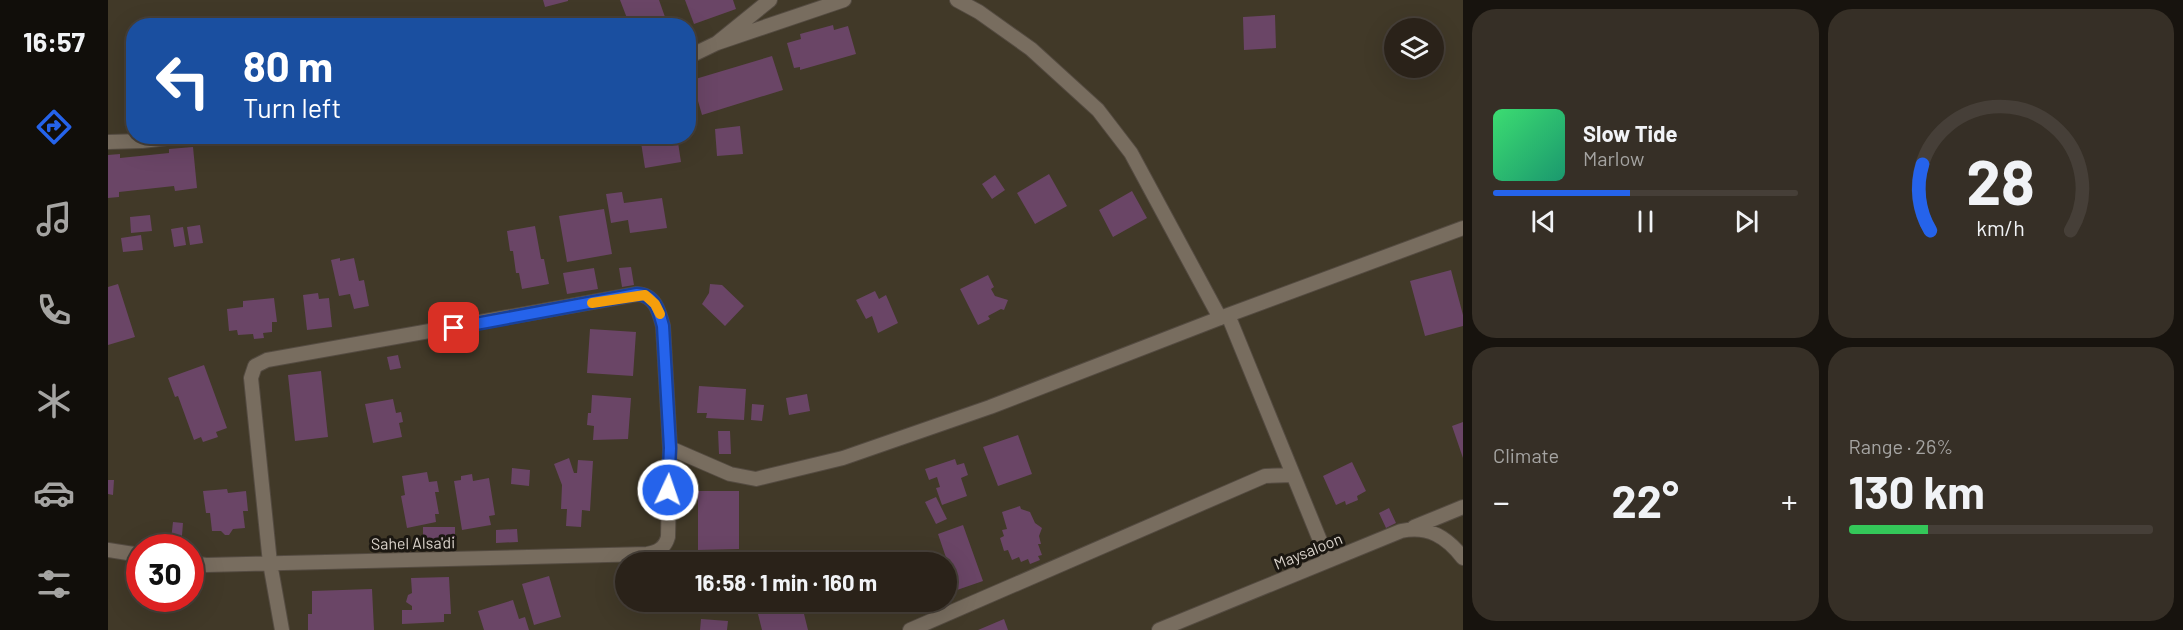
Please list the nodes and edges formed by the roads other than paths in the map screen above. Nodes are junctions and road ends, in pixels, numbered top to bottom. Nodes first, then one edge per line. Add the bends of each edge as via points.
1 (770, 0) edge
2 (844, 0) edge
3 (957, 0) edge
4 (717, 43) junction
5 (696, 53) edge
6 (126, 141) edge
7 (108, 142) edge
8 (1463, 228) edge
9 (1224, 316) junction
10 (670, 448) junction
11 (1293, 475) junction
12 (1463, 507) edge
13 (1409, 529) junction
14 (108, 550) edge
15 (126, 553) edge
16 (1463, 558) edge
17 (1328, 560) junction
18 (270, 563) junction
19 (204, 565) edge
20 (282, 630) edge
21 (910, 630) edge
22 (1159, 630) edge

1 - 4 street
2 - 4 street
3 - 9 street via 1030,49 1098,110 1131,153
4 - 5 street
6 - 7 street
8 - 9 street
9 - 10 street via 990,407 843,458 756,479 730,474
9 - 11 street
10 - 18 street, Sahel Alsa'di via 669,537 661,550 647,554
10 - 18 street, Sahel Alsa'di via 663,326 655,304 645,295 260,362 251,378
11 - 17 street
11 - 21 street via 1265,476
12 - 13 street, Maysaloon
13 - 16 street via 1440,536
13 - 17 street, Maysaloon
14 - 15 street
17 - 22 street, Maysaloon
18 - 19 street, Sahel Alsa'di
18 - 20 street

